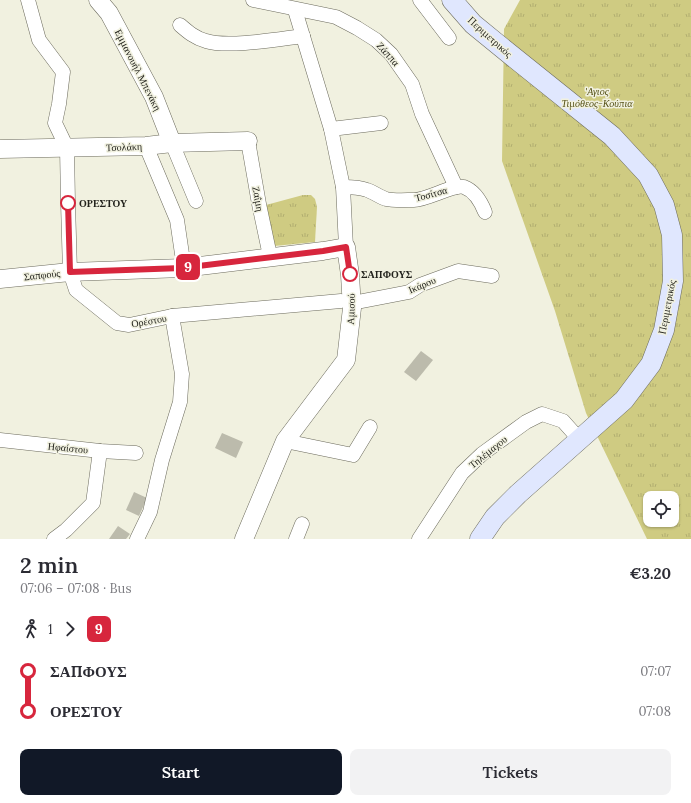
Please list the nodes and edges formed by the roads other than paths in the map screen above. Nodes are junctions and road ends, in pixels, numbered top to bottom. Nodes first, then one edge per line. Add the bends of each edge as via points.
1 (28, 0) edge
2 (98, 0) edge
3 (253, 0) edge
4 (420, 0) edge
5 (452, 0) edge
6 (294, 10) junction
7 (180, 25) dead end
8 (303, 36) junction
9 (449, 38) dead end
10 (381, 123) dead end
11 (331, 129) junction
12 (248, 141) joint
13 (172, 143) junction
14 (146, 146) junction
15 (67, 148) junction
16 (0, 149) edge
17 (343, 187) junction
18 (456, 187) junction
19 (196, 201) dead end
20 (485, 212) dead end
21 (346, 247) junction
22 (182, 254) dead end
23 (270, 256) junction
24 (70, 272) junction
25 (492, 276) dead end
26 (0, 279) edge
27 (346, 302) junction
28 (172, 316) junction
29 (370, 427) dead end
30 (579, 439) junction
31 (0, 440) edge
32 (285, 441) junction
33 (100, 451) junction
34 (136, 453) dead end
35 (302, 524) dead end
36 (54, 539) edge
37 (137, 539) edge
38 (244, 539) edge
39 (296, 539) edge
40 (419, 539) edge
41 (480, 539) edge

1 - 15 street via 39,40 63,72 55,123
2 - 13 street, Εμμανουήλ Μπενάκη via 109,13 154,97
3 - 6 street, Ζάππα
4 - 9 street
5 - 30 main road, Περιμετρικός via 474,24 511,56 612,136 648,176 664,205 672,234 673,280 664,330 651,364 624,400
6 - 8 street, Αμισού
6 - 18 street, Ζάππα via 336,17 376,40 391,54 412,84 422,114
7 - 8 street via 206,42 221,44
8 - 11 street, Αμισού
10 - 11 street
11 - 17 street, Αμισού
12 - 13 street, Τσολάκη
12 - 23 street, Ζαΐμη
13 - 14 street, Τσολάκη
13 - 19 street
14 - 15 street, Τσολάκη
14 - 22 street via 178,220
15 - 16 street, Τσολάκη
15 - 24 street, Ορέστου
17 - 18 street, Τοσίτσα via 367,190 386,199 416,200
17 - 21 street, Αμισού
18 - 20 street, Τοσίτσα via 473,192
21 - 23 street, Σαπφούς
21 - 27 street, Αμισού via 350,275
23 - 24 street, Σαπφούς via 182,268
24 - 26 street, Σαπφούς
24 - 28 street, Ορέστου via 76,290 117,323 129,325
25 - 27 street, Ικάρου via 458,271 420,285 409,292
27 - 28 street, Ικάρου
27 - 32 street, Αμισού via 346,360
28 - 37 street, Ορέστου via 182,374 180,402 162,460 150,512
29 - 32 street via 353,455
30 - 40 street, Τηλέμαχου via 563,420 542,414 526,422 482,454 462,473
30 - 41 main road, Περιμετρικός via 495,517
31 - 33 street, Ηφαίστου
32 - 38 street, Αμισού
33 - 34 street, Ηφαίστου
33 - 36 street via 93,503
35 - 39 street

